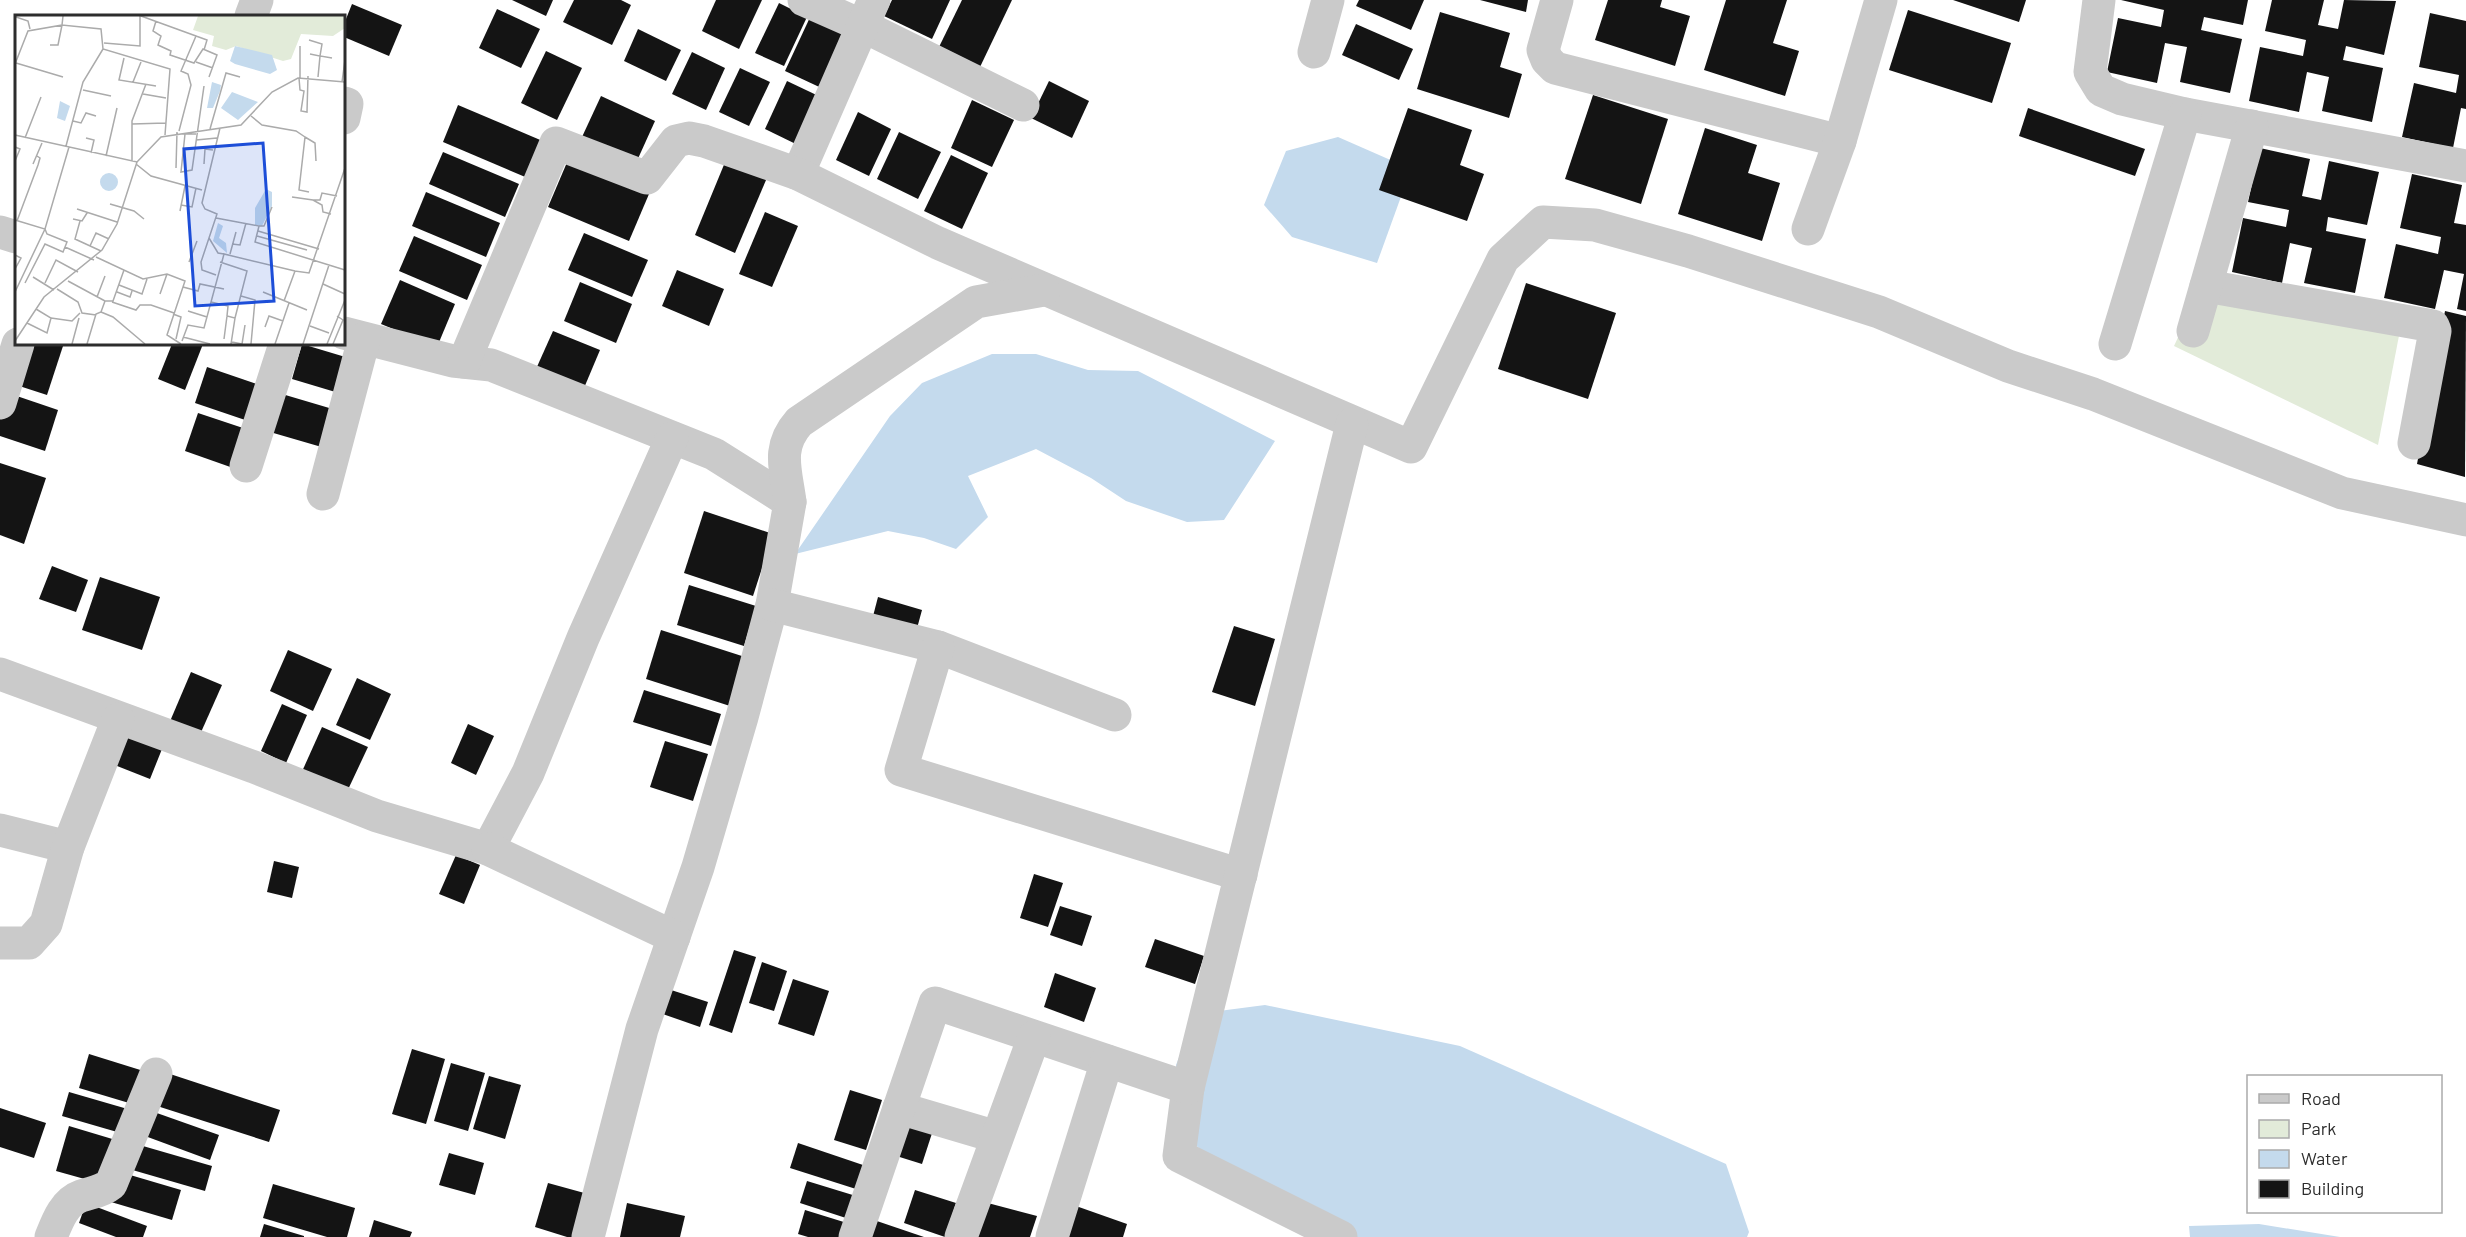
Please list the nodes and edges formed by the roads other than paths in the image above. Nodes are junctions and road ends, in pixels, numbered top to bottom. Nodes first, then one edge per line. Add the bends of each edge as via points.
1 (257, 0) edge
2 (804, 0) edge
3 (1328, 0) edge
4 (1557, 0) edge
5 (1881, 0) edge
6 (2099, 0) edge
7 (868, 13) edge
8 (251, 15) edge
9 (1314, 52) dead end
10 (1023, 105) dead end
11 (2186, 114) junction
12 (2252, 126) junction
13 (1840, 141) junction
14 (2466, 166) edge
15 (798, 174) junction
16 (1808, 229) dead end
17 (0, 232) edge
18 (15, 237) edge
19 (2206, 286) junction
20 (1044, 290) junction
21 (2193, 331) dead end
22 (354, 336) edge
23 (2115, 344) dead end
24 (18, 345) edge
25 (285, 345) edge
26 (464, 362) junction
27 (0, 403) edge
28 (1352, 424) junction
29 (672, 438) junction
30 (2414, 443) dead end
31 (246, 466) dead end
32 (323, 494) dead end
33 (790, 502) junction
34 (2466, 520) edge
35 (772, 605) junction
36 (938, 647) junction
37 (0, 674) edge
38 (1115, 715) dead end
39 (118, 719) junction
40 (0, 830) edge
41 (68, 847) junction
42 (488, 849) junction
43 (1241, 875) junction
44 (674, 937) junction
45 (0, 943) edge
46 (1034, 1037) junction
47 (1107, 1061) junction
48 (156, 1074) dead end
49 (1188, 1088) junction
50 (899, 1108) junction
51 (997, 1137) junction
52 (51, 1237) edge
53 (588, 1237) edge
54 (855, 1237) edge
55 (961, 1237) edge
56 (1052, 1237) edge
57 (1341, 1237) edge

1 - 8 street
2 - 7 street
3 - 9 street
4 - 13 street via 1543,50 1555,68
5 - 13 street
6 - 11 street via 2090,72 2101,90
7 - 10 street
7 - 15 street
11 - 12 street
11 - 23 street
12 - 14 street
12 - 19 street
13 - 16 street
15 - 20 street
15 - 26 street via 688,138 676,141 647,178 556,143
17 - 18 street
19 - 21 street
19 - 30 street via 2433,326
20 - 28 street
20 - 33 street via 976,302 799,422 788,435 784,452
22 - 26 street
22 - 32 street
24 - 27 street
25 - 31 street
26 - 29 street via 491,365
28 - 34 street via 1411,447 1503,259 1543,222 1594,225 1879,312 2008,366 2093,394 2342,493
28 - 43 street
29 - 33 street via 714,454
29 - 42 street via 600,597 528,773
33 - 35 street
35 - 36 street
35 - 44 street via 702,855
36 - 38 street
36 - 43 street via 901,770
37 - 39 street
39 - 41 street
39 - 42 street via 377,816
40 - 41 street
41 - 45 street via 46,924 29,942
42 - 44 street
43 - 49 street
44 - 53 street via 642,1029
46 - 47 street
46 - 50 street via 935,1003
46 - 51 street
47 - 49 street
47 - 56 street
48 - 52 street via 111,1184 67,1204
49 - 57 street via 1179,1156
50 - 51 street
50 - 54 street
51 - 55 street

